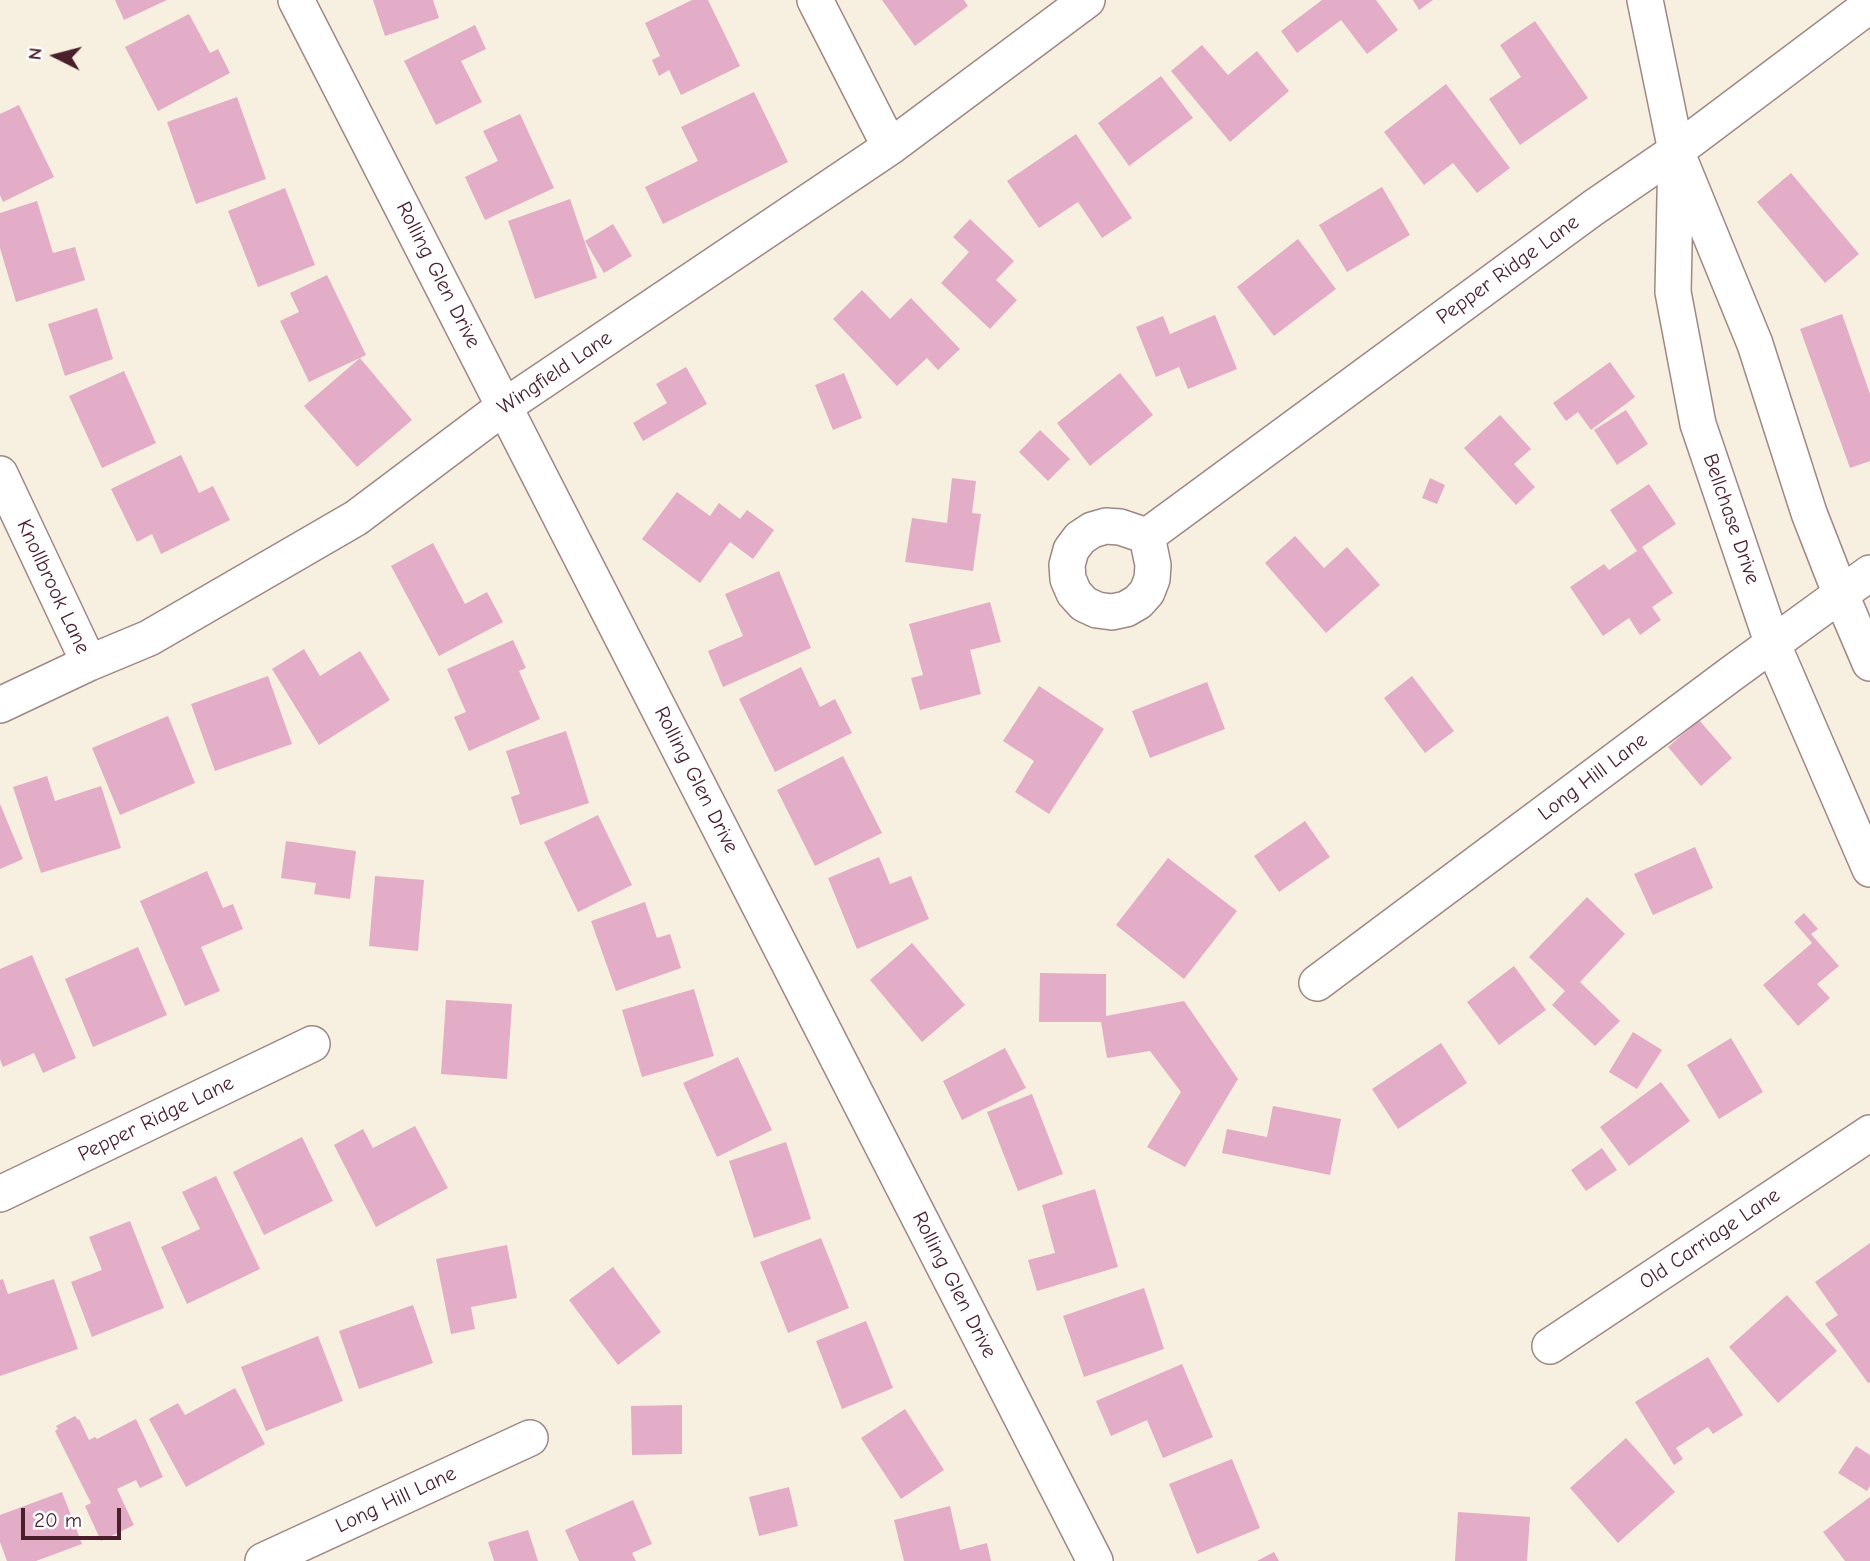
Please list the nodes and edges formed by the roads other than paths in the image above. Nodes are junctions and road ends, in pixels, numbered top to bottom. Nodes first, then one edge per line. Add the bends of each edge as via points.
1 (296, 0) edge
2 (815, 0) edge
3 (1087, 0) edge
4 (1646, 0) edge
5 (1870, 5) edge
6 (890, 147) junction
7 (1675, 151) junction
8 (505, 406) junction
9 (0, 474) edge
10 (1147, 536) dead end
11 (1870, 573) edge
12 (1840, 594) junction
13 (1773, 645) junction
14 (89, 663) junction
15 (1870, 663) edge
16 (0, 705) edge
17 (1870, 869) edge
18 (1317, 983) dead end
19 (312, 1044) dead end
20 (1870, 1133) edge
21 (0, 1194) edge
22 (1550, 1346) dead end
23 (530, 1438) dead end
24 (263, 1561) edge
25 (1095, 1561) edge

1 - 8 street, Rolling Glen Drive
2 - 6 street
3 - 6 street, Wingfield Lane
4 - 7 street, Bellchase Drive
5 - 7 street, Pepper Ridge Lane
6 - 8 street, Wingfield Lane
7 - 10 street, Pepper Ridge Lane
7 - 12 street, Bellchase Drive via 1755,344
7 - 13 street, Bellchase Drive via 1673,292 1698,424
8 - 14 street, Wingfield Lane via 356,517 149,638
8 - 25 street, Rolling Glen Drive
9 - 14 street, Knollbrook Lane
11 - 12 street, Long Hill Lane
12 - 13 street, Long Hill Lane
12 - 15 street, Bellchase Drive
13 - 17 street, Bellchase Drive
13 - 18 street, Long Hill Lane
14 - 16 street, Wingfield Lane
19 - 21 street, Pepper Ridge Lane
20 - 22 street, Old Carriage Lane
23 - 24 street, Long Hill Lane

